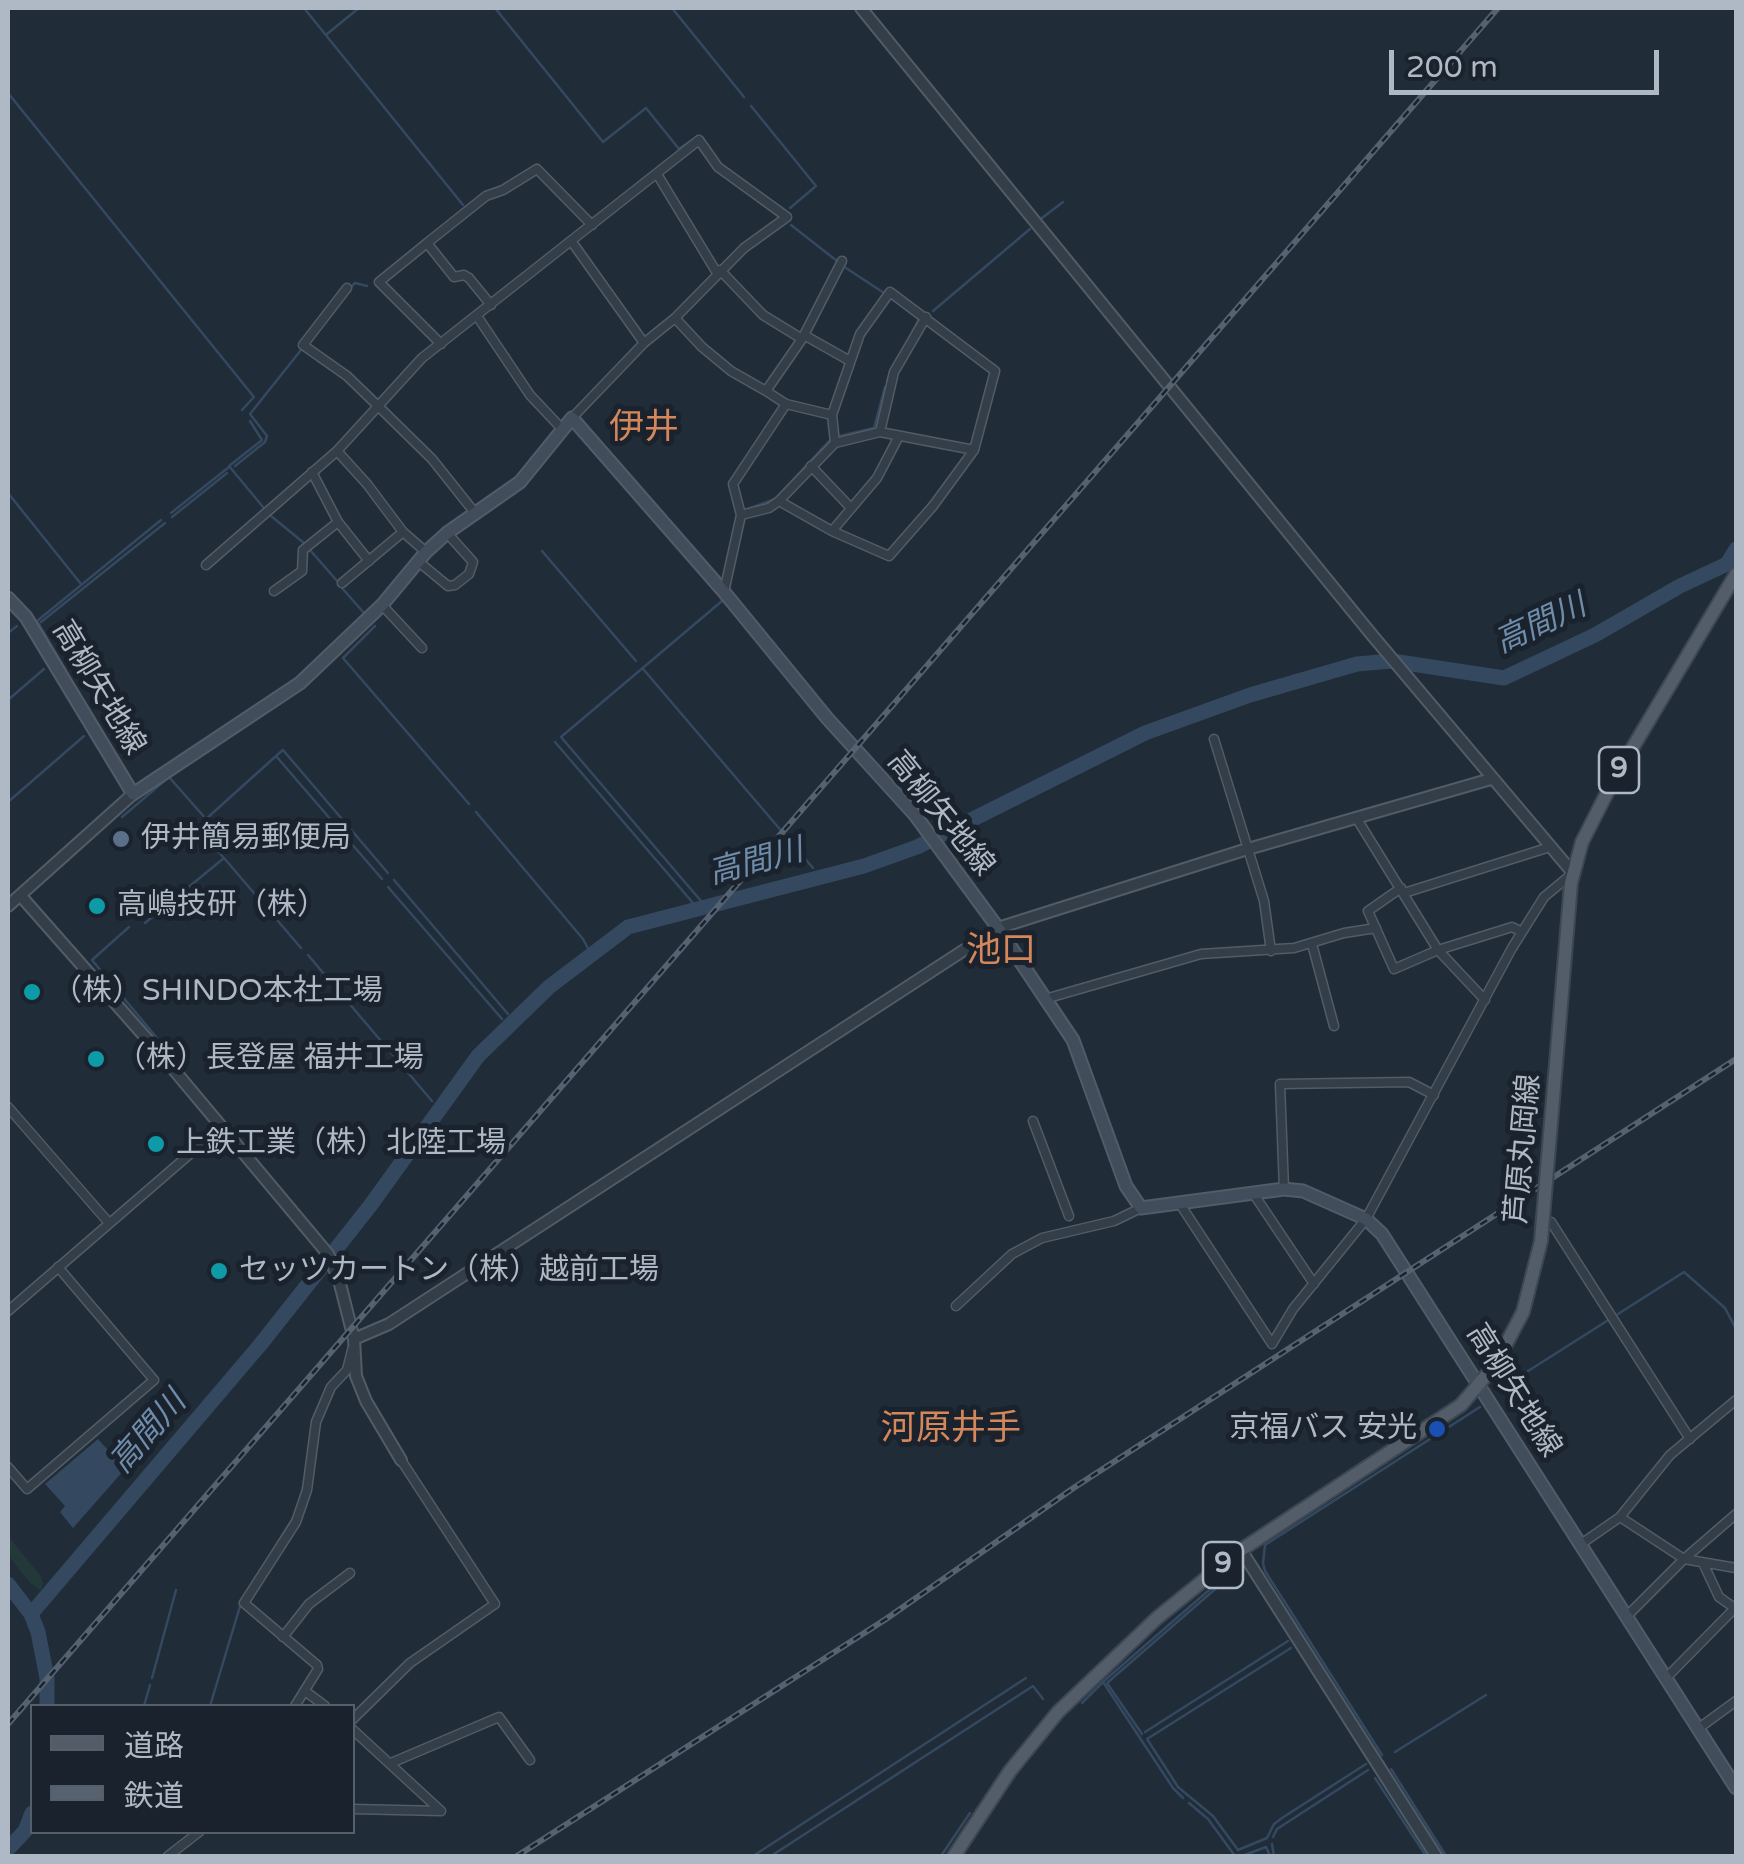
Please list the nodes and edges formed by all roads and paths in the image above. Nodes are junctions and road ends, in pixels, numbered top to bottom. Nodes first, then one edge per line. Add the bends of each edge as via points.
1 (861, 8) edge
2 (657, 174) junction
3 (592, 225) junction
4 (572, 242) junction
5 (427, 243) junction
6 (842, 261) dead end
7 (719, 271) junction
8 (347, 288) dead end
9 (491, 304) junction
10 (476, 316) junction
11 (926, 317) junction
12 (674, 318) junction
13 (803, 337) junction
14 (644, 342) junction
15 (441, 344) junction
16 (850, 361) junction
17 (766, 391) junction
18 (786, 404) junction
19 (378, 406) junction
20 (832, 415) junction
21 (572, 418) junction
22 (563, 430) junction
23 (880, 432) junction
24 (899, 436) junction
25 (835, 443) junction
26 (974, 450) junction
27 (338, 451) junction
28 (811, 466) junction
29 (312, 472) junction
30 (779, 500) junction
31 (850, 507) junction
32 (475, 513) junction
33 (740, 515) junction
34 (338, 522) junction
35 (832, 531) junction
36 (403, 532) junction
37 (447, 533) junction
38 (422, 557) junction
39 (369, 561) junction
40 (206, 565) dead end
41 (1736, 574) edge
42 (342, 583) dead end
43 (274, 590) dead end
44 (724, 592) junction
45 (8, 598) edge
46 (382, 604) junction
47 (422, 648) dead end
48 (1214, 739) dead end
49 (1491, 779) junction
50 (134, 794) junction
51 (1356, 819) junction
52 (1550, 847) junction
53 (1248, 849) junction
54 (1573, 874) junction
55 (1402, 891) junction
56 (20, 895) junction
57 (8, 906) edge
58 (998, 928) junction
59 (1376, 928) junction
60 (1522, 932) junction
61 (1312, 944) junction
62 (1438, 950) junction
63 (1271, 951) junction
64 (1045, 998) junction
65 (1484, 1000) junction
66 (1334, 1026) dead end
67 (1434, 1095) junction
68 (8, 1107) edge
69 (1032, 1121) dead end
70 (220, 1128) junction
71 (1284, 1189) junction
72 (1253, 1193) junction
73 (1180, 1204) junction
74 (1141, 1208) junction
75 (1069, 1216) dead end
76 (1366, 1219) junction
77 (1552, 1222) dead end
78 (109, 1223) junction
79 (58, 1267) junction
80 (1314, 1284) junction
81 (956, 1306) dead end
82 (8, 1311) edge
83 (354, 1339) junction
84 (1480, 1386) junction
85 (1736, 1400) edge
86 (1690, 1438) junction
87 (401, 1460) joint
88 (8, 1467) edge
89 (1736, 1514) edge
90 (1620, 1517) junction
91 (1581, 1544) junction
92 (1241, 1550) junction
93 (1684, 1558) junction
94 (1703, 1563) junction
95 (1736, 1568) edge
96 (350, 1573) dead end
97 (1735, 1609) edge
98 (1628, 1616) junction
99 (283, 1637) junction
100 (1667, 1677) junction
101 (305, 1691) junction
102 (1736, 1701) edge
103 (296, 1704) edge
104 (322, 1704) edge
105 (355, 1717) edge
106 (1698, 1728) junction
107 (355, 1731) edge
108 (530, 1760) dead end
109 (391, 1763) junction
110 (1736, 1788) edge
111 (355, 1809) edge
112 (196, 1834) edge
113 (168, 1856) edge
114 (954, 1856) edge
115 (1436, 1856) edge

1 - 49 street
2 - 3 street
2 - 7 street
2 - 7 street via 699,140 718,166 787,216
3 - 4 street
3 - 5 street via 537,169 486,196
4 - 9 street
4 - 14 street
5 - 9 street via 454,277 469,278
5 - 15 street via 380,282
6 - 13 street
7 - 12 street
7 - 13 street via 763,315
8 - 19 street via 302,345
9 - 10 street
10 - 15 street
10 - 22 street
11 - 16 street via 890,292
11 - 23 street via 894,372
11 - 26 street via 995,371
12 - 14 street
12 - 17 street via 731,371
13 - 16 street
13 - 17 street
14 - 21 street
15 - 19 street
16 - 20 street
17 - 18 street
18 - 20 street
18 - 33 street via 733,484
19 - 27 street
19 - 32 street
20 - 25 street
21 - 22 main road, 高柳矢地線
21 - 44 main road, 高柳矢地線
22 - 32 main road, 高柳矢地線 via 520,482
23 - 24 street
23 - 25 street
24 - 26 street
24 - 31 street via 877,478
25 - 28 street
26 - 35 street via 888,556
27 - 29 street
27 - 36 street
28 - 30 street
28 - 31 street
29 - 34 street
29 - 40 street
30 - 33 street
30 - 35 street
31 - 35 street
32 - 37 main road, 高柳矢地線
33 - 44 street
34 - 39 street
34 - 43 street via 303,550 302,571
36 - 38 street
36 - 39 street
37 - 38 main road, 高柳矢地線
37 - 38 street via 472,562 469,574 448,586
38 - 46 main road, 高柳矢地線
39 - 42 street
41 - 54 main road, 9 via 1614,779
44 - 58 main road, 高柳矢地線 via 915,815
45 - 50 main road, 高柳矢地線
46 - 47 street
46 - 50 main road, 高柳矢地線 via 300,683
48 - 53 street
49 - 51 street
49 - 52 street
50 - 56 street
51 - 53 street
51 - 55 street
52 - 54 street
52 - 55 street
53 - 58 street
53 - 63 street
54 - 60 street via 1544,897
54 - 84 main road, 芦原丸岡線 / 9, bridge via 1538,1261 1523,1312
55 - 59 street via 1368,911
55 - 62 street
56 - 57 street
56 - 70 street
58 - 64 main road, 高柳矢地線
58 - 83 street via 389,1324
59 - 61 street
59 - 62 street via 1394,969
60 - 62 street via 1512,926
60 - 65 street
61 - 63 street
61 - 66 street
62 - 65 street
63 - 64 street via 1200,954
64 - 74 main road, 高柳矢地線 via 1073,1040 1126,1186
65 - 67 street
67 - 71 street via 1409,1082 1280,1084
67 - 76 street
68 - 78 street
69 - 75 street
70 - 78 street
70 - 83 street via 322,1247 339,1280
71 - 72 main road, 高柳矢地線
71 - 76 main road, 高柳矢地線 via 1317,1195
72 - 73 main road, 高柳矢地線
72 - 80 street
73 - 74 main road, 高柳矢地線
73 - 80 street via 1272,1344
74 - 81 street via 1042,1238 1012,1254
76 - 80 street
76 - 84 main road, 高柳矢地線 via 1408,1271
77 - 86 street
78 - 79 street
79 - 82 street
79 - 88 street via 154,1380 27,1489
83 - 87 street via 356,1376
83 - 99 street via 347,1370 316,1422 296,1522 244,1603
84 - 91 main road, 高柳矢地線
84 - 92 main road, 9 via 1437,1424
85 - 86 street
86 - 90 street
87 - 105 street via 496,1604 410,1664
89 - 93 street
90 - 91 street
90 - 93 street
91 - 98 main road, 高柳矢地線
92 - 114 main road, 9 via 1047,1724
92 - 115 street
93 - 94 street
93 - 98 street
94 - 95 street
94 - 97 street via 1718,1597
96 - 99 street via 309,1604
97 - 100 street
98 - 100 main road, 高柳矢地線
99 - 101 street via 317,1665
100 - 106 main road, 高柳矢地線
101 - 103 street
101 - 104 street
102 - 106 street
106 - 110 main road, 高柳矢地線
107 - 109 street
108 - 109 street via 500,1717
109 - 111 street via 441,1811
112 - 113 street

